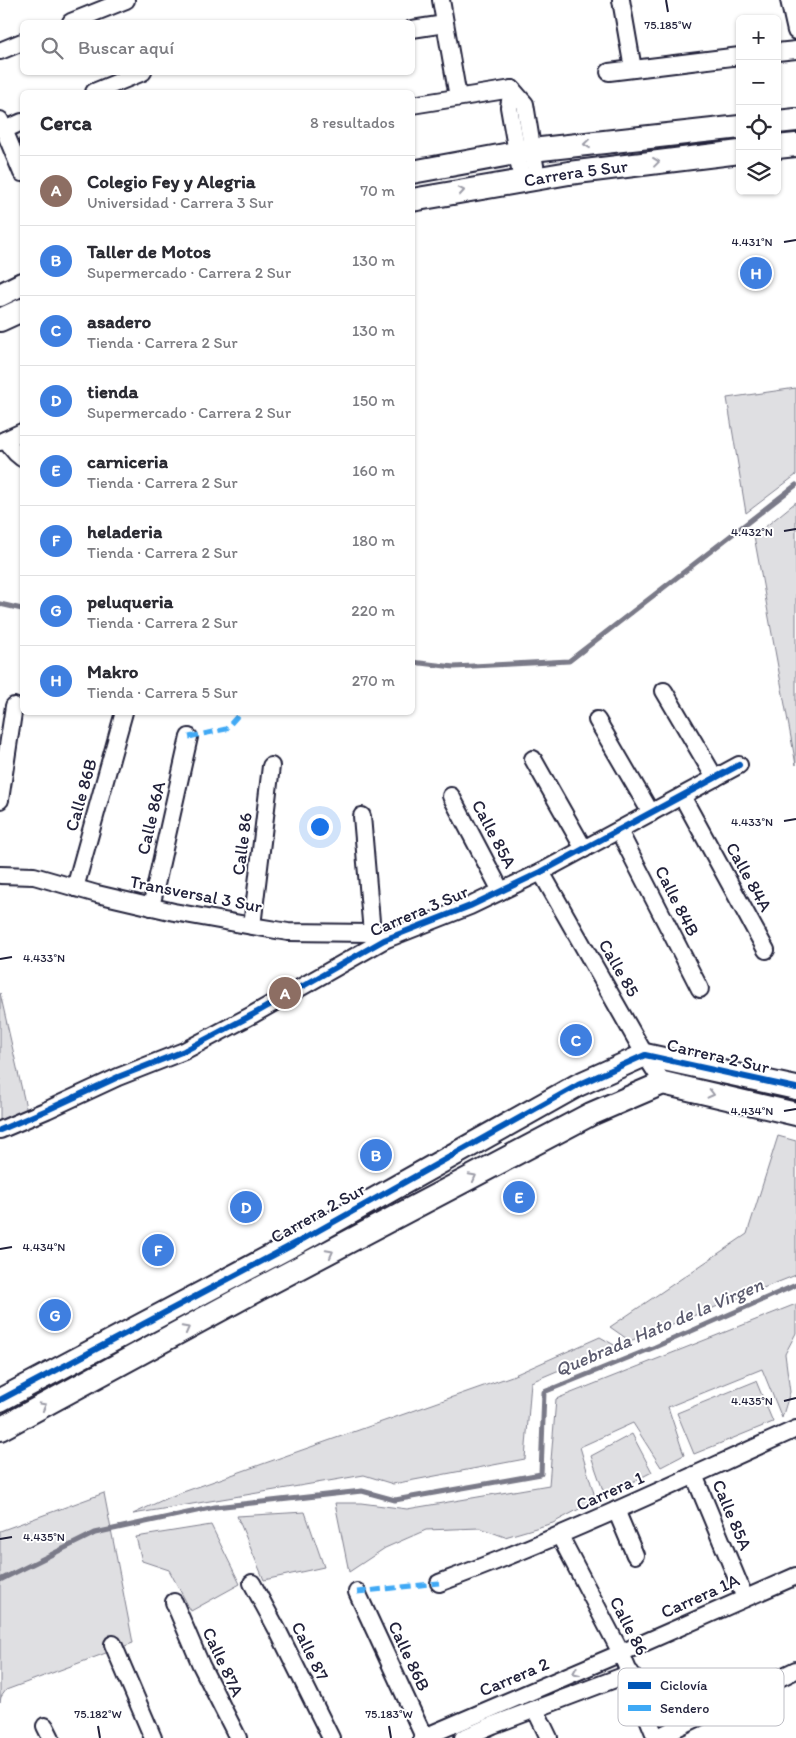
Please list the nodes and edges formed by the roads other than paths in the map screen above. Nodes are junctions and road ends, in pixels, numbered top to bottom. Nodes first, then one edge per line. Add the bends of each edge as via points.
1 (126, 0) edge
2 (441, 0) edge
3 (621, 0) edge
4 (789, 0) edge
5 (75, 20) edge
6 (445, 24) junction
7 (415, 29) edge
8 (796, 31) edge
9 (20, 43) edge
10 (796, 50) edge
11 (0, 51) edge
12 (781, 52) edge
13 (736, 56) edge
14 (633, 69) junction
15 (609, 72) dead end
16 (136, 75) edge
17 (99, 90) edge
18 (458, 97) junction
19 (415, 104) edge
20 (796, 120) edge
21 (20, 122) edge
22 (781, 122) edge
23 (2, 125) edge
24 (736, 127) edge
25 (796, 145) edge
26 (781, 147) edge
27 (525, 152) junction
28 (736, 153) edge
29 (20, 168) edge
30 (415, 171) edge
31 (530, 180) junction
32 (415, 199) edge
33 (20, 285) edge
34 (0, 295) edge
35 (20, 311) edge
36 (0, 320) edge
37 (20, 433) edge
38 (2, 441) edge
39 (20, 456) edge
40 (664, 691) dead end
41 (14, 706) dead end
42 (123, 715) edge
43 (597, 720) dead end
44 (189, 737) dead end
45 (533, 759) dead end
46 (740, 765) dead end
47 (271, 766) dead end
48 (715, 778) junction
49 (451, 796) dead end
50 (682, 796) junction
51 (0, 800) edge
52 (651, 813) junction
53 (362, 816) dead end
54 (619, 831) junction
55 (584, 849) junction
56 (541, 872) junction
57 (0, 875) edge
58 (76, 888) junction
59 (501, 891) junction
60 (151, 907) junction
61 (252, 926) junction
62 (378, 937) junction
63 (766, 950) dead end
64 (700, 988) dead end
65 (645, 1055) junction
66 (663, 1083) junction
67 (796, 1088) edge
68 (796, 1114) edge
69 (0, 1130) edge
70 (260, 1262) junction
71 (272, 1282) junction
72 (0, 1400) edge
73 (0, 1429) edge
74 (796, 1429) edge
75 (694, 1475) junction
76 (616, 1510) junction
77 (560, 1536) junction
78 (635, 1555) dead end
79 (796, 1576) edge
80 (252, 1583) dead end
81 (439, 1583) dead end
82 (357, 1592) dead end
83 (745, 1598) junction
84 (174, 1602) dead end
85 (113, 1644) dead end
86 (621, 1653) junction
87 (628, 1668) edge
88 (796, 1670) edge
89 (784, 1676) edge
90 (618, 1678) edge
91 (535, 1709) junction
92 (651, 1726) edge
93 (681, 1726) edge
94 (496, 1731) edge
95 (154, 1738) edge
96 (238, 1738) edge
97 (331, 1738) edge
98 (423, 1738) edge
99 (463, 1738) edge
100 (549, 1738) edge
101 (656, 1738) edge

1 - 5 street
2 - 6 street
3 - 14 street
4 - 8 street
6 - 7 street
6 - 18 street
9 - 11 street
10 - 12 street
13 - 14 street
14 - 15 street
16 - 17 street
18 - 19 street
18 - 27 street via 512,89 525,104
20 - 22 street
21 - 23 street
23 - 29 street
24 -> 27 street, Carrera 5 Sur
25 - 26 street
27 - 30 street, Carrera 5 Sur
27 - 31 street
31 -> 28 street, Carrera 5 Sur
32 -> 31 street, Carrera 5 Sur
33 - 34 street
35 - 36 street
37 - 38 street
38 - 39 street
40 - 48 street
41 - 51 street
42 - 58 street, Calle 86B
43 - 52 street
44 - 60 street, Calle 86A
45 - 55 street
46 - 48 street, Carrera 3 Sur
47 - 61 street, Calle 86
48 - 50 street, Carrera 3 Sur
49 - 59 street, Calle 85A
50 - 52 street, Carrera 3 Sur
50 - 63 street, Calle 84A
52 - 54 street, Carrera 3 Sur
53 - 62 street
54 - 55 street, Carrera 3 Sur
54 - 64 street, Calle 84B
55 - 56 street, Carrera 3 Sur
56 - 59 street, Carrera 3 Sur
56 - 65 street, Calle 85
57 - 58 street, Transversal 3 Sur via 34,876
58 - 60 street, Transversal 3 Sur
59 - 62 street, Carrera 3 Sur via 470,906
60 - 61 street, Transversal 3 Sur
61 - 62 street, Transversal 3 Sur via 288,932
62 - 69 street, Carrera 3 Sur via 252,1015 184,1051
65 - 66 street, Calle 85
65 - 67 street, Carrera 2 Sur
65 - 70 street, Carrera 2 Sur via 578,1084
66 -> 68 street
71 -> 66 street via 591,1114
70 - 71 street
70 - 72 street, Carrera 2 Sur
73 -> 71 street
74 - 75 street, Carrera 1
75 - 76 street, Carrera 1
75 - 83 street, Calle 85A
76 - 77 street, Carrera 1
76 - 78 street
77 - 81 street, Carrera 1
77 - 86 street, Calle 86
79 - 83 street, Carrera 1A
80 - 97 street, Calle 87
82 - 98 street, Calle 86B
83 - 86 street, Carrera 1A
84 - 96 street, Calle 87A
85 - 95 street
86 - 87 street, Calle 86
86 -> 98 street, Carrera 2
88 - 89 street
90 - 91 street, Carrera 2
91 - 94 street, Carrera 2
91 - 100 street
92 - 101 street, Calle 86
93 - 101 street
94 - 99 street, Carrera 2

